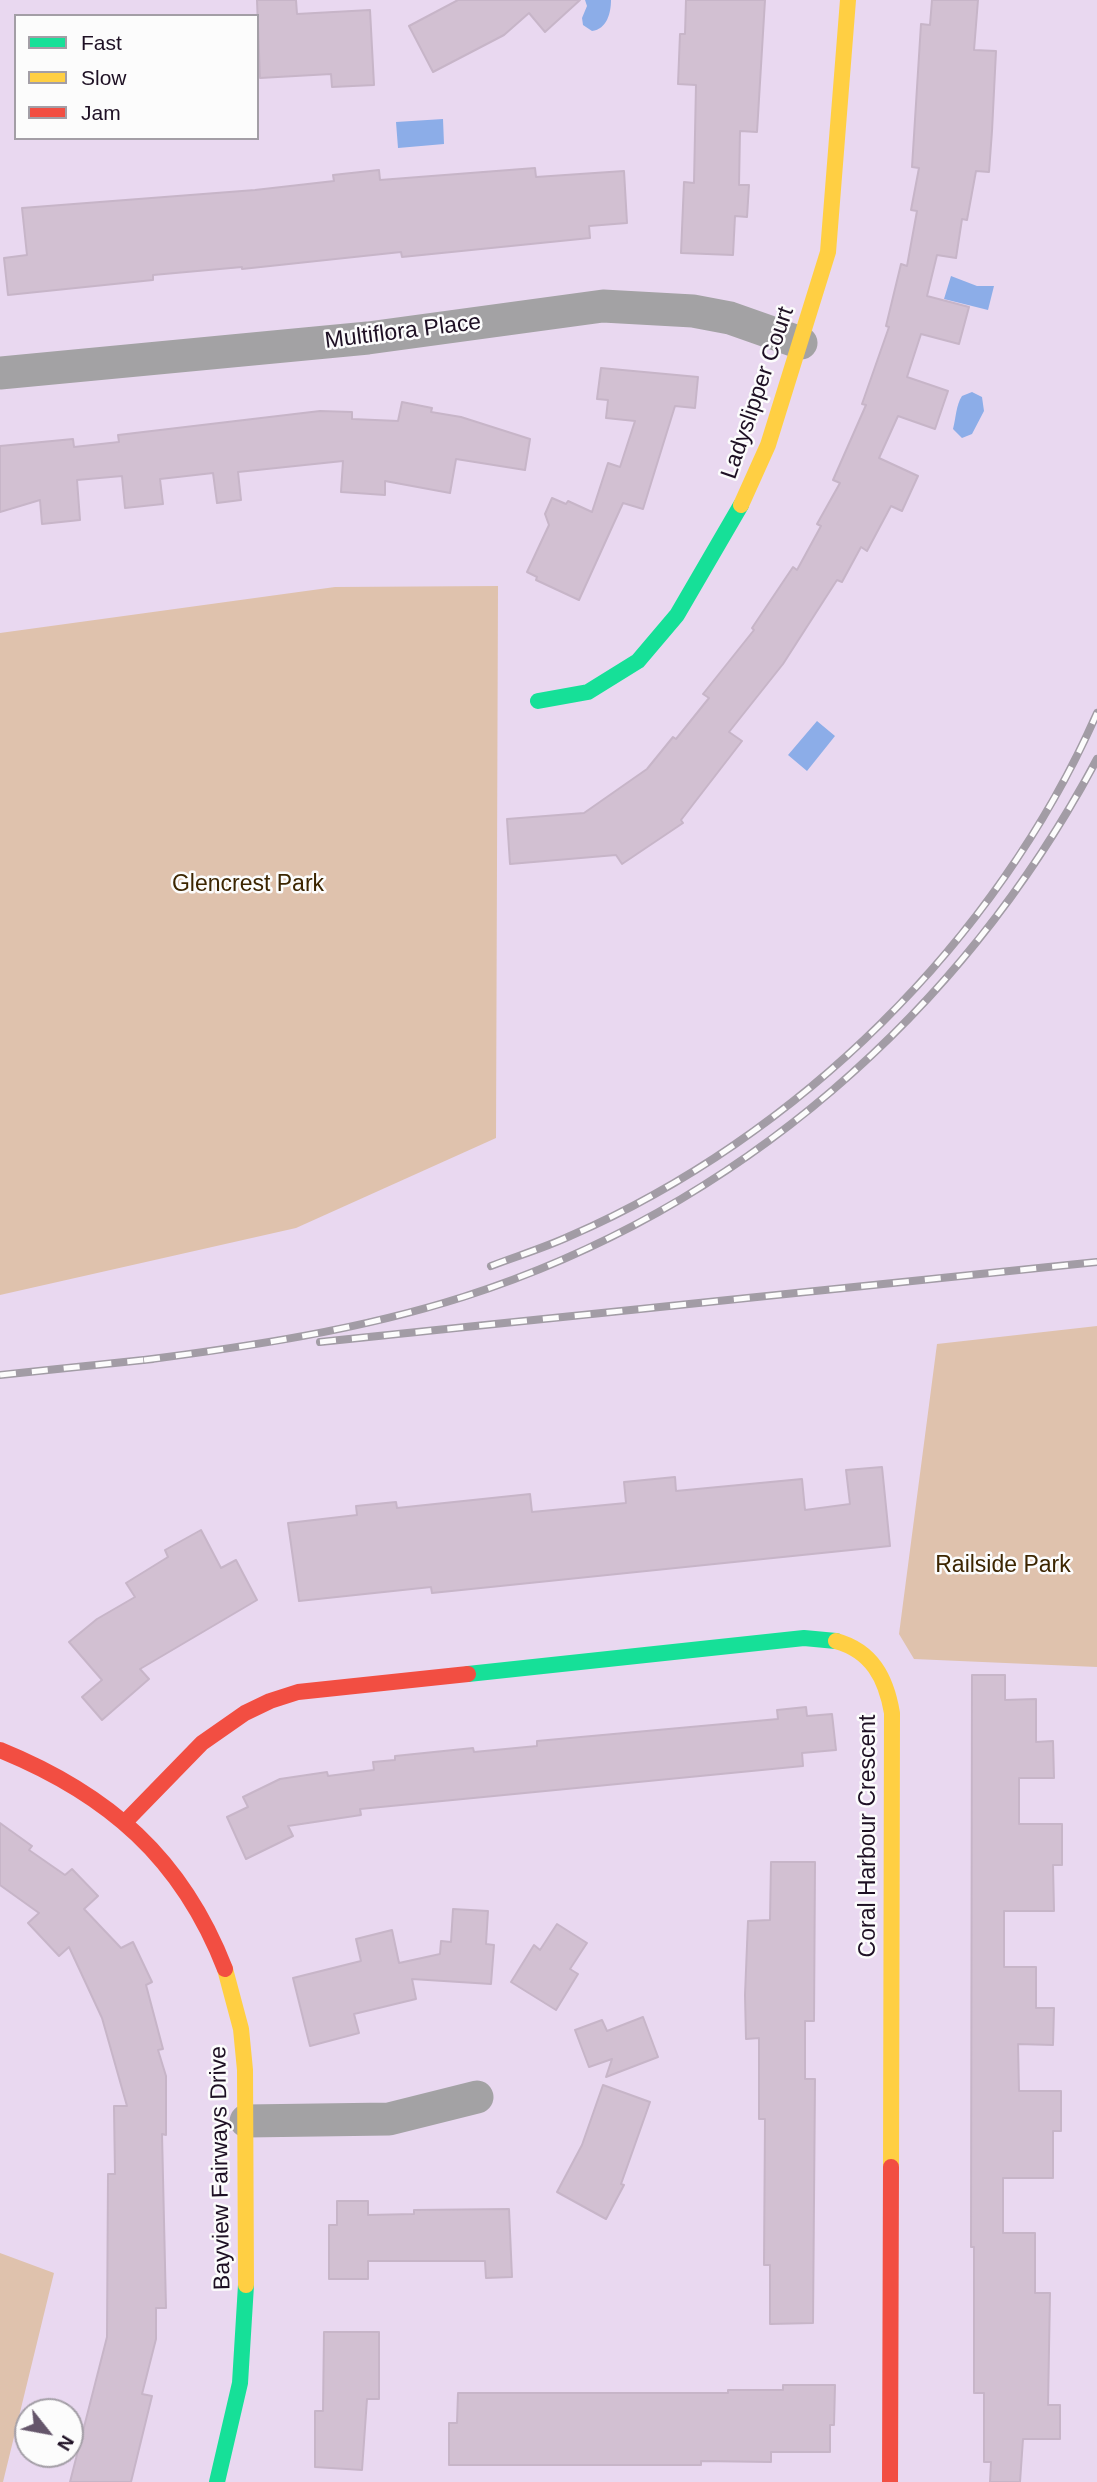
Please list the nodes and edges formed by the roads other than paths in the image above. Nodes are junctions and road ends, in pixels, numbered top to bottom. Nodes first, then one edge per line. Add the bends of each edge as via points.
1 (848, 0) edge
2 (801, 343) junction
3 (0, 373) edge
4 (538, 701) dead end
5 (0, 1751) edge
6 (127, 1821) junction
7 (477, 2096) dead end
8 (246, 2121) junction
9 (217, 2482) edge
10 (890, 2482) edge

1 - 2 street, Ladyslipper Court via 828,252
2 - 3 street, Multiflora Place via 730,318 693,311 603,306 368,338
2 - 4 street, Ladyslipper Court via 768,445 745,498 677,615 638,661 588,692
5 - 6 street, Bayview Fairways Drive via 60,1776
6 - 8 street, Bayview Fairways Drive via 179,1880 212,1934 241,2026
6 - 10 street, Coral Harbour Crescent via 216,1729 266,1701 298,1692 804,1638 836,1640 867,1656 885,1680 892,1713
7 - 8 street via 389,2119
8 - 9 street, Bayview Fairways Drive via 244,2348

